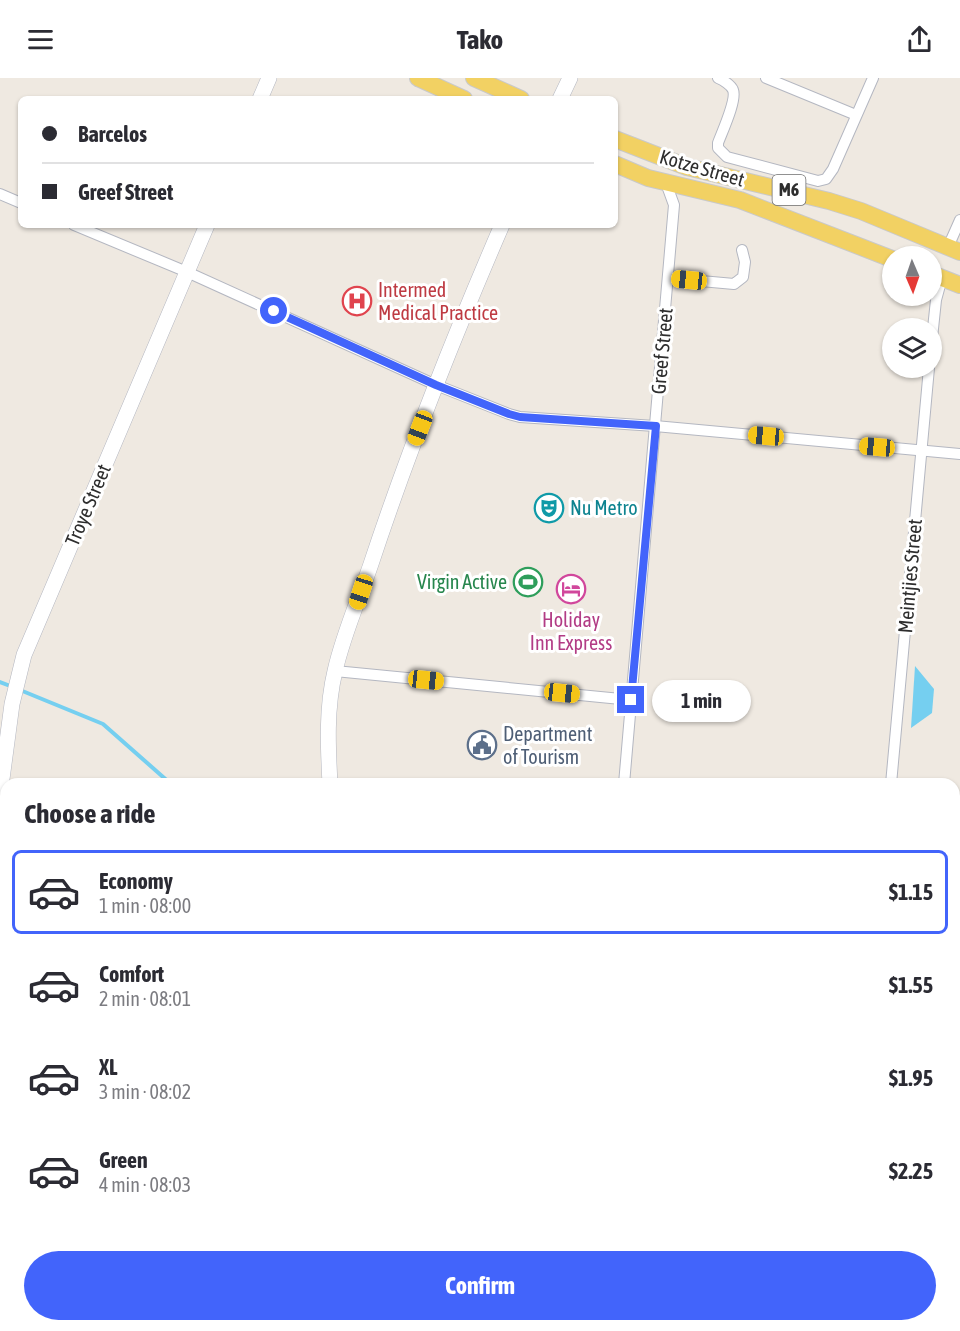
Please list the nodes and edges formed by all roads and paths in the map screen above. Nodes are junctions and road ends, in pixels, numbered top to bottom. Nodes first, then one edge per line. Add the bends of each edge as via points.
1 (269, 78) edge
2 (418, 78) edge
3 (474, 78) edge
4 (570, 78) edge
5 (718, 78) edge
6 (766, 78) edge
7 (873, 78) edge
8 (261, 96) edge
9 (457, 96) edge
10 (514, 96) edge
11 (561, 96) edge
12 (856, 115) junction
13 (618, 139) edge
14 (618, 165) edge
15 (666, 183) junction
16 (691, 188) junction
17 (0, 194) edge
18 (18, 202) edge
19 (674, 205) junction
20 (960, 220) edge
21 (81, 228) edge
22 (206, 228) edge
23 (501, 228) edge
24 (742, 250) dead end
25 (954, 250) edge
26 (882, 254) edge
27 (187, 272) junction
28 (668, 278) junction
29 (942, 278) edge
30 (960, 285) edge
31 (927, 378) edge
32 (436, 385) junction
33 (656, 426) junction
34 (921, 451) junction
35 (960, 454) edge
36 (335, 671) junction
37 (631, 700) junction
38 (2, 778) edge
39 (330, 778) edge
40 (624, 778) edge
41 (892, 778) edge

1 - 8 main road
2 - 9 main road
3 - 10 main road
4 - 11 main road
5 - 12 street via 734,93 718,143 720,152 811,181 826,179 833,169
6 - 12 street
7 - 12 street
13 - 25 main road, Kotze Street / M6 via 687,167 861,211
14 - 15 main road, Kotze Street / M6
15 - 16 main road, Kotze Street / M6
15 - 19 street, Greef Street
16 - 19 street
16 - 26 main road, Kotze Street / M6 via 756,205
17 - 18 street
19 - 28 street, Greef Street
20 - 25 street
21 - 27 street
22 - 27 main road, Troye Street
23 - 32 main road
24 - 28 street via 743,277 734,284
27 - 32 street
27 - 38 main road, Troye Street via 34,633 14,698
28 - 33 street, Greef Street
29 - 30 main road
31 - 34 street, Meintjies Street
32 - 33 street via 520,417
32 - 36 main road via 387,514
33 - 34 street
33 - 37 street, Greef Street
34 - 35 street
34 - 41 street, Meintjies Street
36 - 37 street
36 - 39 main road via 330,704
37 - 40 street, Greef Street

